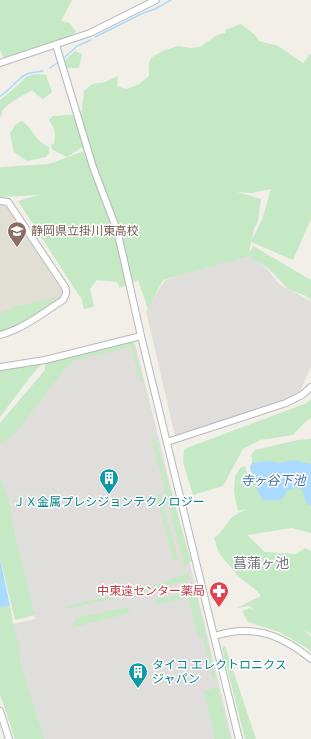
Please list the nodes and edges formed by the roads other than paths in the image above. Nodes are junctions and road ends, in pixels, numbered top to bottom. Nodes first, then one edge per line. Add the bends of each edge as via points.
1 (156, 0) edge
2 (56, 45) junction
3 (0, 63) edge
4 (0, 201) edge
5 (0, 335) edge
6 (141, 336) junction
7 (0, 367) edge
8 (311, 387) edge
9 (167, 442) junction
10 (214, 636) junction
11 (311, 659) edge
12 (0, 711) edge
13 (9, 739) edge
14 (239, 739) edge

1 - 2 street via 90,33
2 - 3 street
2 - 6 street via 94,167 117,230
4 - 5 street via 8,202 67,291 63,300 57,304 15,330
6 - 7 street via 45,360
6 - 9 street
8 - 9 street via 286,403
9 - 10 street
10 - 11 street via 242,631 268,634 296,647
10 - 14 street
12 - 13 street

